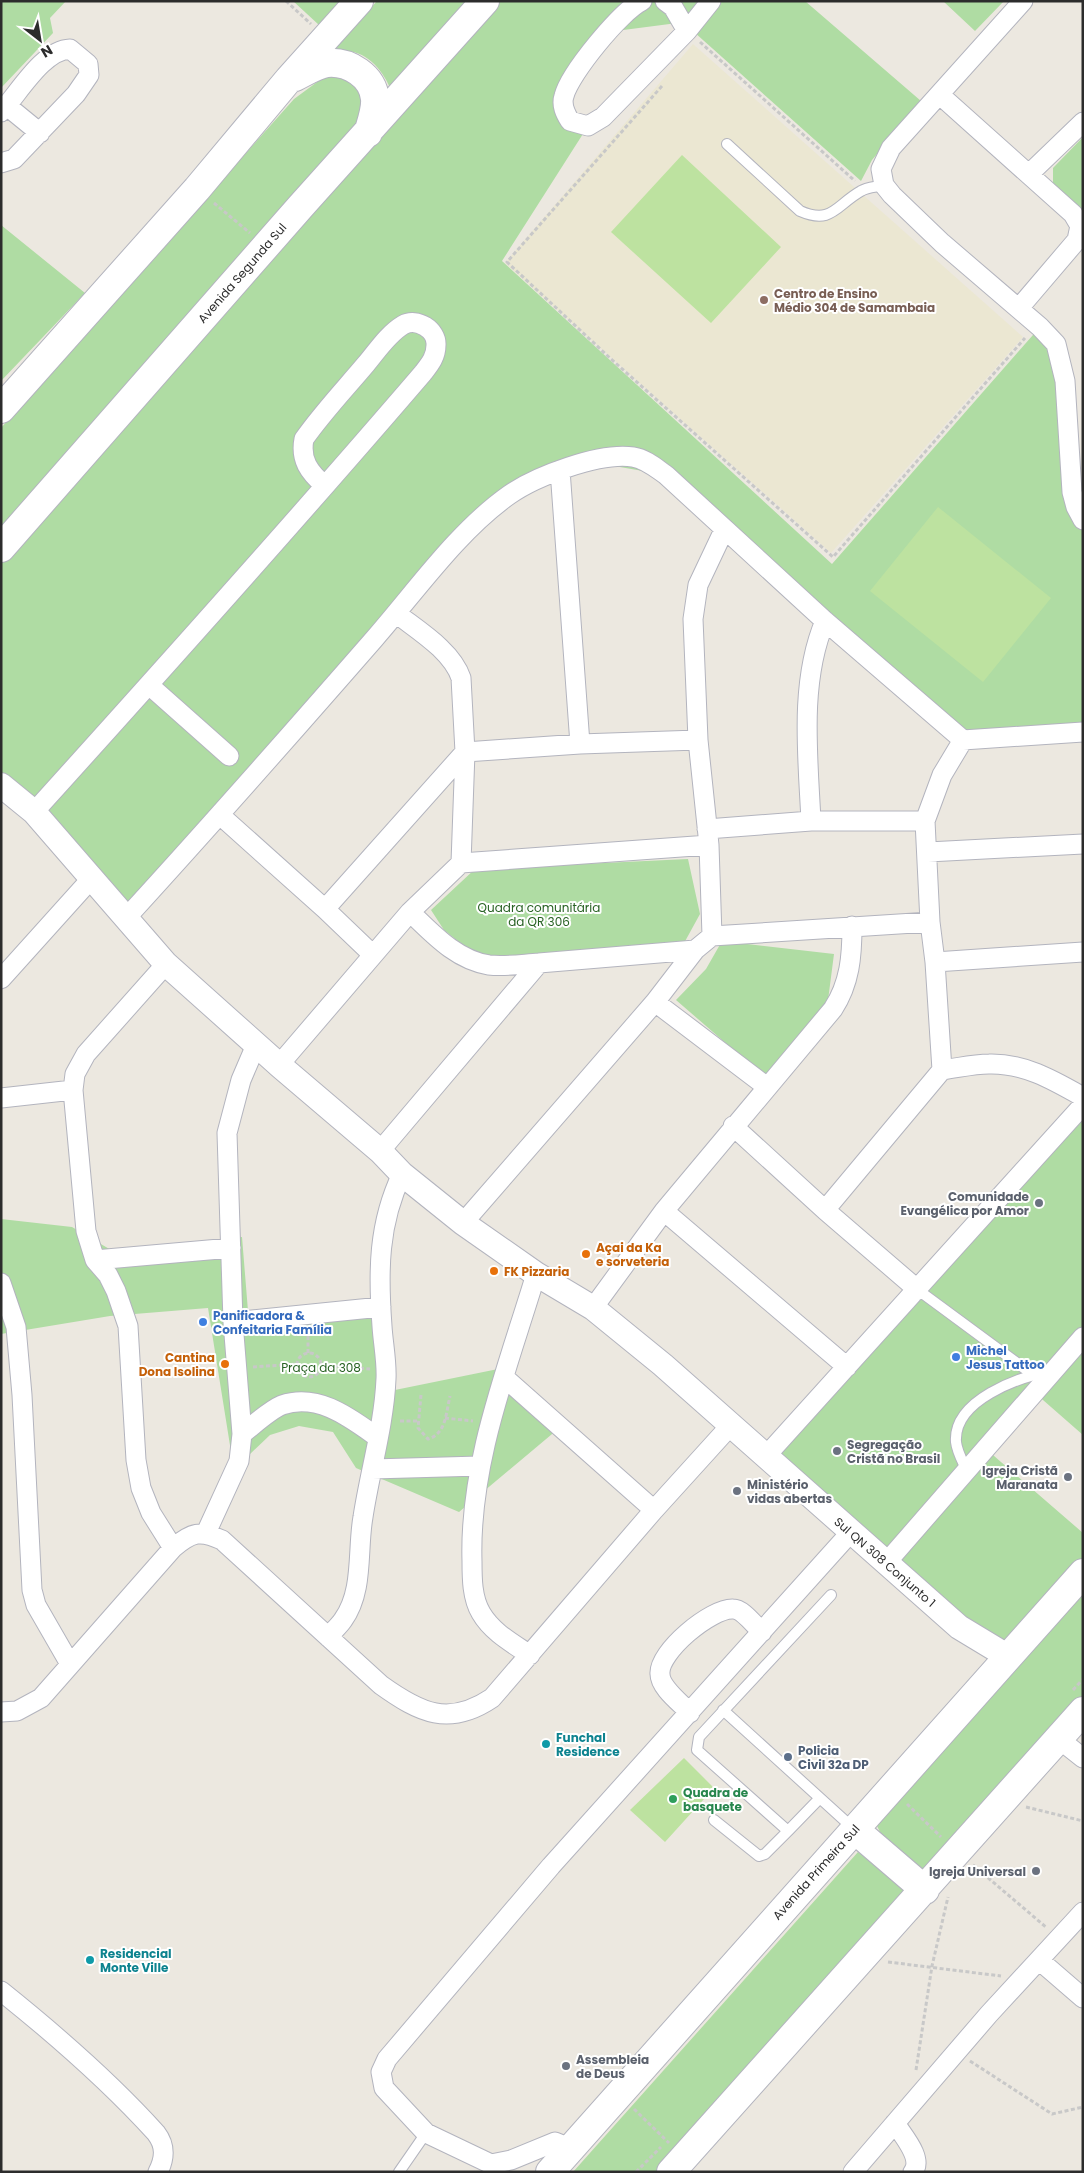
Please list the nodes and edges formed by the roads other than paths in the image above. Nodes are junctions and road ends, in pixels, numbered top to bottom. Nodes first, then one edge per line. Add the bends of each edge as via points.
1 (358, 1) edge
2 (485, 1) edge
3 (642, 1) edge
4 (665, 1) edge
5 (711, 1) edge
6 (1023, 1) edge
7 (687, 30) junction
8 (289, 79) junction
9 (940, 95) junction
10 (4, 109) edge
11 (1083, 122) edge
12 (40, 133) junction
13 (368, 133) junction
14 (727, 144) dead end
15 (1, 163) edge
16 (1029, 174) junction
17 (884, 185) junction
18 (1019, 308) junction
19 (1, 408) edge
20 (560, 470) junction
21 (325, 486) junction
22 (1083, 520) edge
23 (724, 530) junction
24 (1, 548) edge
25 (397, 614) junction
26 (825, 621) junction
27 (149, 685) junction
28 (1083, 732) edge
29 (698, 740) junction
30 (963, 740) junction
31 (580, 744) junction
32 (465, 752) junction
33 (230, 756) dead end
34 (1, 785) edge
35 (34, 812) junction
36 (220, 815) junction
37 (811, 821) junction
38 (925, 821) junction
39 (708, 837) junction
40 (1083, 844) edge
41 (928, 852) junction
42 (462, 863) junction
43 (92, 879) junction
44 (325, 909) junction
45 (410, 912) junction
46 (127, 916) junction
47 (930, 922) junction
48 (852, 926) junction
49 (712, 936) junction
50 (695, 950) junction
51 (1083, 952) edge
52 (372, 954) junction
53 (935, 962) junction
54 (539, 963) junction
55 (166, 964) junction
56 (1, 979) edge
57 (655, 1002) junction
58 (256, 1045) junction
59 (279, 1065) junction
60 (942, 1070) junction
61 (767, 1087) junction
62 (73, 1090) junction
63 (1083, 1097) edge
64 (1, 1098) edge
65 (1083, 1105) edge
66 (734, 1126) junction
67 (380, 1151) junction
68 (402, 1174) junction
69 (825, 1210) junction
70 (664, 1211) junction
71 (463, 1223) junction
72 (231, 1248) junction
73 (95, 1260) junction
74 (536, 1274) junction
75 (1, 1283) edge
76 (918, 1290) junction
77 (381, 1308) junction
78 (593, 1308) junction
79 (233, 1322) junction
80 (1083, 1337) edge
81 (847, 1367) junction
82 (1054, 1370) junction
83 (1032, 1374) junction
84 (505, 1378) junction
85 (731, 1425) junction
86 (242, 1434) junction
87 (377, 1436) junction
88 (766, 1456) junction
89 (480, 1466) junction
90 (372, 1469) junction
91 (967, 1471) junction
92 (654, 1510) junction
93 (851, 1532) junction
94 (206, 1533) junction
95 (173, 1548) junction
96 (886, 1563) junction
97 (1083, 1573) edge
98 (831, 1596) dead end
99 (762, 1632) junction
100 (328, 1637) junction
101 (530, 1655) junction
102 (1000, 1663) junction
103 (70, 1664) junction
104 (723, 1710) junction
105 (1083, 1711) edge
106 (1, 1712) edge
107 (690, 1713) junction
108 (1059, 1739) junction
109 (1083, 1758) edge
110 (820, 1798) junction
111 (714, 1820) dead end
112 (854, 1829) junction
113 (788, 1831) junction
114 (937, 1890) junction
115 (1080, 1920) edge
116 (1039, 1960) junction
117 (1, 1992) edge
118 (1083, 1998) edge
119 (895, 2123) junction
120 (426, 2133) junction
121 (570, 2148) junction
122 (677, 2165) edge
123 (158, 2172) edge
124 (399, 2172) edge
125 (550, 2172) edge
126 (853, 2172) edge
127 (913, 2172) edge

1 - 8 main road
2 - 13 main road, Avenida Segunda Sul
3 - 7 street via 608,32 568,85 563,104 570,121 588,126 603,117
4 - 7 street via 673,7
5 - 7 street
6 - 9 street
8 - 13 main road via 326,63 355,69 368,82 375,97
8 - 19 main road via 197,189
9 - 16 street
9 - 17 street via 891,148 882,169
10 - 12 street
10 - 12 street via 37,69 55,53 70,49 88,64 89,75
11 - 16 street
12 - 15 street via 14,159
13 - 24 main road, Avenida Segunda Sul
14 - 17 lane via 800,212 813,217 824,217 865,189
16 - 18 street via 1073,214 1080,226 1080,234
17 - 18 street via 942,243
18 - 22 street via 1053,340 1060,354 1065,382 1072,492
20 - 23 street via 634,457 666,475
20 - 25 street via 534,480 492,508 450,551
20 - 31 street
21 - 21 street via 433,360 436,343 433,334 424,326 415,322 404,325 386,340 304,438 302,451 306,465
21 - 27 street
23 - 26 street
23 - 29 street via 698,585 695,600
25 - 32 street via 426,636 458,668 463,690
25 - 36 street
26 - 30 street
26 - 37 street via 813,661 808,703
27 - 33 street
27 - 35 street
28 - 30 street
29 - 31 street
29 - 39 street
30 - 38 street via 942,775
31 - 32 street
32 - 42 street
32 - 44 street
34 - 35 street, Sul QN 308 Conjunto 1
35 - 43 street, Sul QN 308 Conjunto 1
36 - 44 street
36 - 46 street
37 - 38 street
37 - 39 street
38 - 41 street
39 - 42 street
39 - 49 street
40 - 41 street
41 - 47 street
42 - 45 street
43 - 46 street, Sul QN 308 Conjunto 1
43 - 56 street
44 - 52 street
45 - 52 street
45 - 54 street via 440,940 474,961 490,965
46 - 55 street, Sul QN 308 Conjunto 1
47 - 48 street
47 - 53 street
48 - 49 street
48 - 61 street via 852,958 842,996
49 - 50 street
50 - 54 street
50 - 57 street
51 - 53 street
52 - 59 street
53 - 60 street
54 - 67 street
55 - 58 street, Sul QN 308 Conjunto 1
55 - 62 street via 86,1054 76,1074
57 - 61 street
57 - 71 street
58 - 59 street, Sul QN 308 Conjunto 1
58 - 72 street via 241,1080 227,1133
59 - 67 street, Sul QN 308 Conjunto 1
60 - 63 street via 989,1064 1026,1069 1045,1075
60 - 69 street
61 - 66 street
62 - 64 street
62 - 73 street via 86,1231
65 - 76 street
66 - 69 street
66 - 70 street
67 - 68 street, Sul QN 308 Conjunto 1
68 - 71 street, Sul QN 308 Conjunto 1
68 - 77 street via 382,1232
69 - 76 street
70 - 78 street
70 - 81 street
71 - 74 street, Sul QN 308 Conjunto 1
72 - 73 street
72 - 79 street
73 - 95 street via 108,1274 128,1326 136,1460 141,1488
74 - 78 street, Sul QN 308 Conjunto 1
74 - 84 street
75 - 103 street via 16,1327 32,1590 36,1605
76 - 81 street
76 - 83 lane
77 - 79 street
77 - 87 street via 386,1377
78 - 85 street, Sul QN 308 Conjunto 1
79 - 86 street
80 - 82 street
81 - 88 street
82 - 83 lane
82 - 91 street
83 - 91 lane via 1001,1385 966,1415 958,1427 956,1441
84 - 89 street
84 - 92 street
85 - 88 street, Sul QN 308 Conjunto 1
85 - 92 street
86 - 87 street via 281,1406 296,1402 329,1406
86 - 94 street via 239,1461
87 - 90 street
88 - 93 street, Sul QN 308 Conjunto 1
89 - 90 street
89 - 101 street via 471,1538 473,1588 478,1605 490,1624
90 - 100 street via 362,1518 353,1601 344,1620
91 - 96 street
92 - 101 street
93 - 96 street, Sul QN 308 Conjunto 1
93 - 99 street
94 - 95 street via 185,1538
94 - 100 street via 222,1540
95 - 103 street
96 - 102 street, Sul QN 308 Conjunto 1
97 - 102 main road, Avenida Primeira Sul
98 - 104 lane
99 - 107 street
99 - 107 street via 739,1610 732,1609 706,1617 673,1648 660,1669 660,1679
100 - 101 street via 381,1685 422,1710 437,1713 464,1712 478,1707 492,1698
102 - 112 main road, Avenida Primeira Sul
103 - 106 street via 41,1698 17,1711
104 - 110 lane
104 - 113 lane via 699,1737 697,1750
105 - 108 main road
107 - 120 street via 551,1866 386,2059 381,2072 384,2088
108 - 109 street
108 - 114 main road via 958,1852
110 - 112 lane
110 - 113 lane
111 - 113 lane via 759,1856
112 - 114 main road
112 - 121 main road, Avenida Primeira Sul
114 - 122 main road via 862,1960
115 - 116 street
116 - 118 street
116 - 119 street
117 - 123 street via 91,2068 156,2133 162,2141 164,2153
119 - 126 street
119 - 127 street via 916,2158
120 - 121 street via 491,2164 511,2160 554,2142
120 - 124 lane
121 - 125 main road, Avenida Primeira Sul

